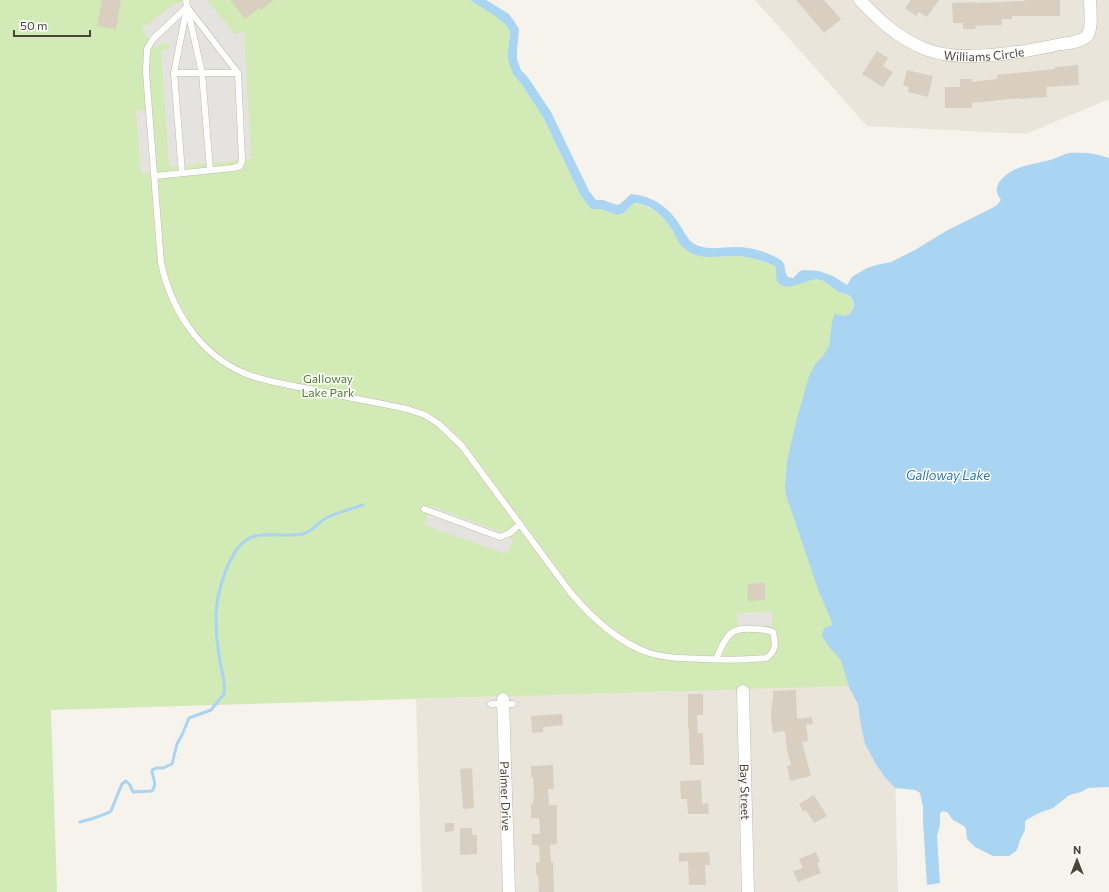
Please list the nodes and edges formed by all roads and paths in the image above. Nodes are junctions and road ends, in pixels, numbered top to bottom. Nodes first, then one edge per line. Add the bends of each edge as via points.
1 (186, 0) edge
2 (860, 0) edge
3 (1090, 0) edge
4 (187, 7) junction
5 (174, 73) junction
6 (202, 73) junction
7 (238, 73) junction
8 (210, 170) junction
9 (182, 174) junction
10 (155, 176) junction
11 (424, 509) dead end
12 (520, 524) junction
13 (716, 659) junction
14 (743, 691) dead end
15 (503, 703) dead end
16 (509, 892) edge
17 (748, 892) edge

1 - 4 lane
2 - 3 street, Williams Circle via 893,32 926,49 941,54 985,56 1041,49 1081,40 1088,36 1090,29
4 - 5 lane
4 - 6 lane
4 - 7 lane
4 - 10 lane via 153,39 147,49 146,72
5 - 6 lane
5 - 9 lane
6 - 7 lane
6 - 8 lane
7 - 8 lane via 242,160 240,166
8 - 9 lane
9 - 10 lane
10 - 12 lane via 159,244 165,281 188,328 211,352 244,373 425,415 462,446
11 - 12 lane via 500,537 510,534
12 - 13 lane via 583,607 602,625 650,654 669,658
13 - 13 lane via 726,638 733,631 744,628 767,629 773,632 774,648 772,654 766,658
14 - 17 street, Bay Street
15 - 16 street, Palmer Drive

